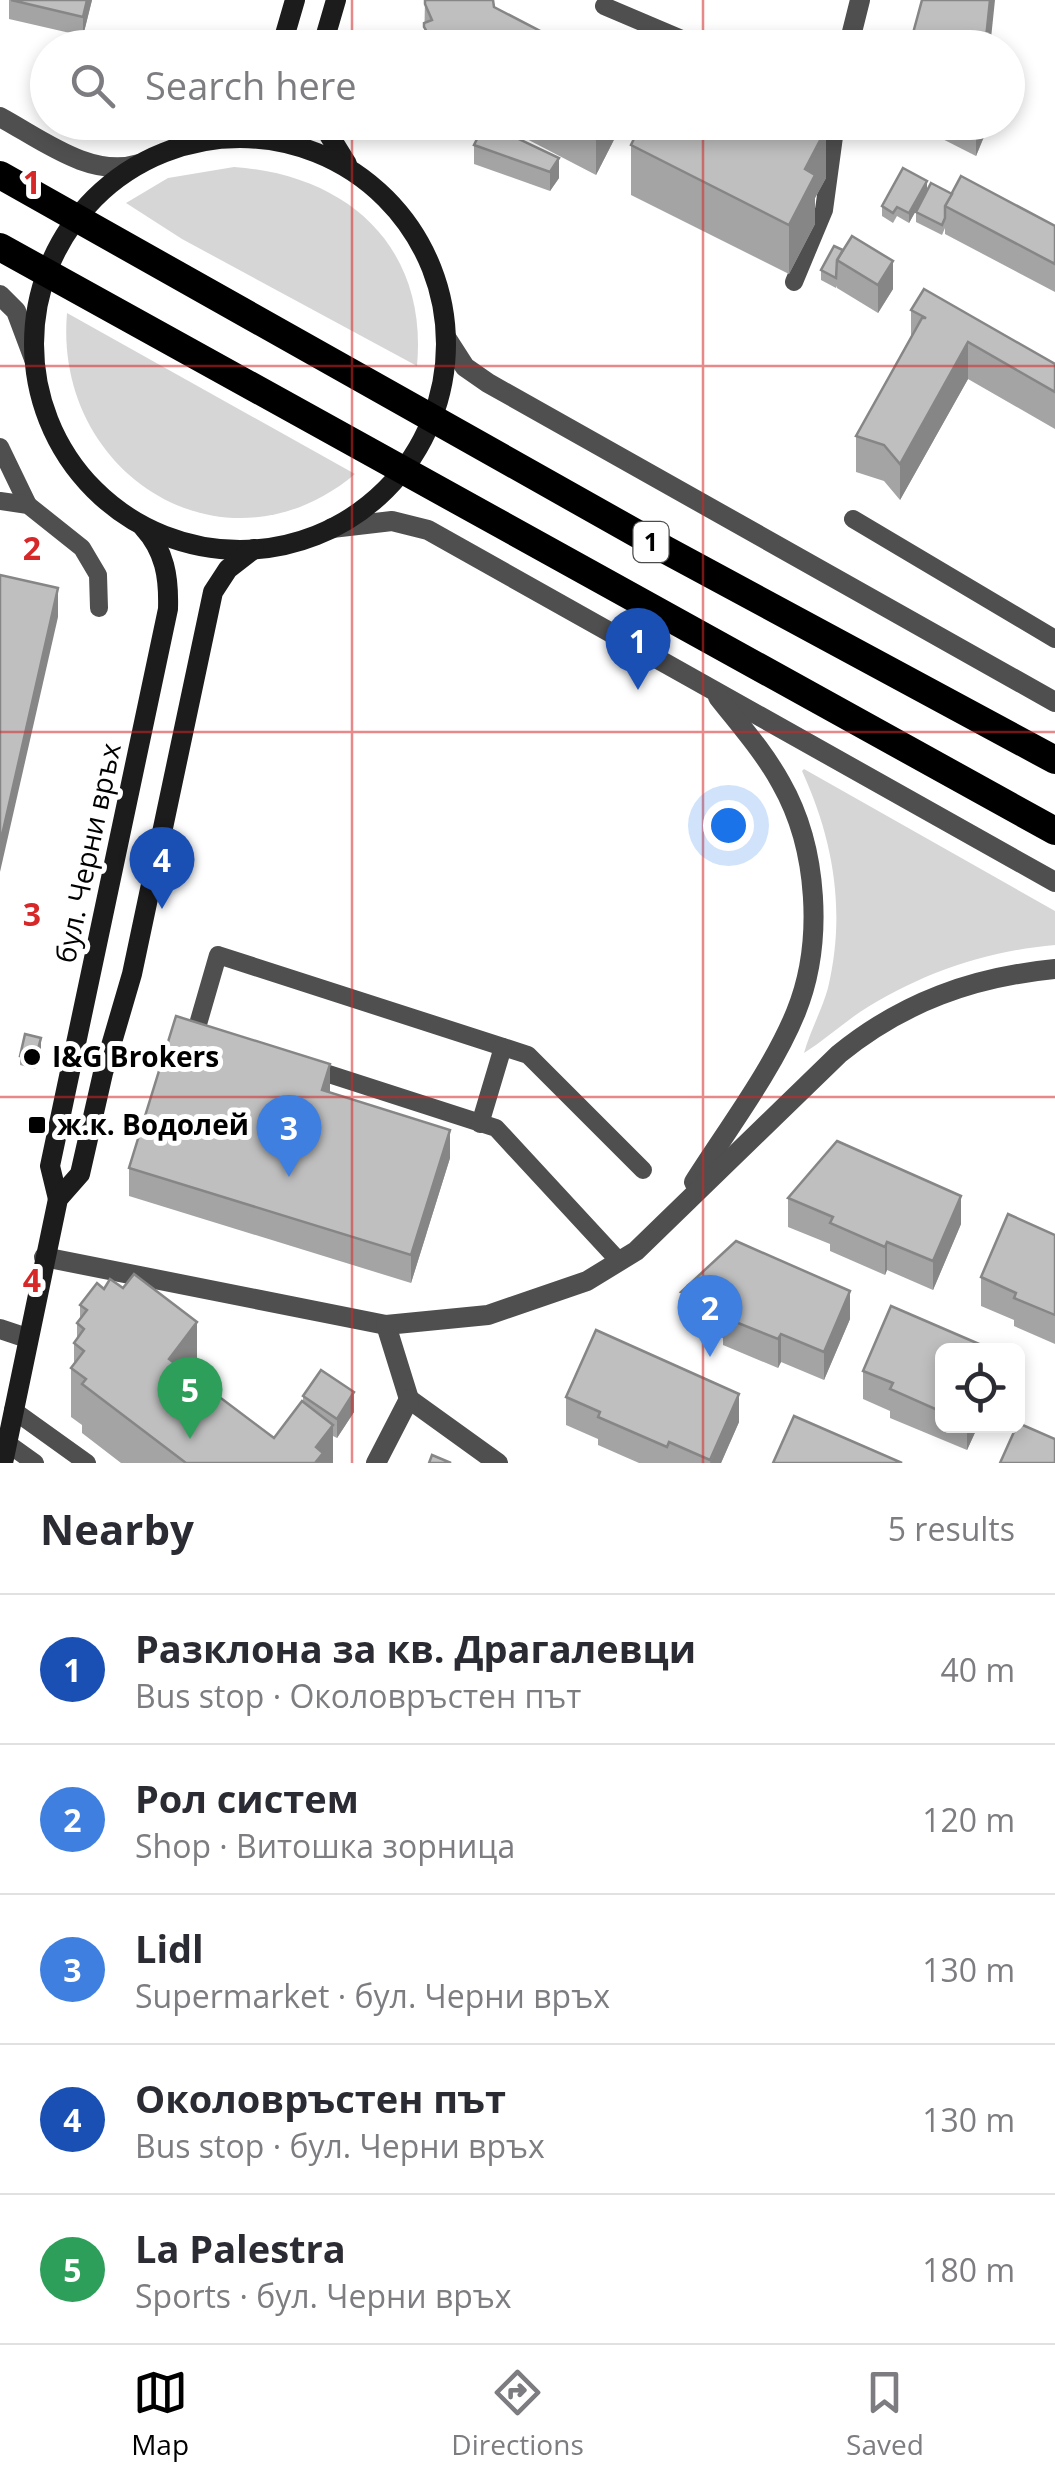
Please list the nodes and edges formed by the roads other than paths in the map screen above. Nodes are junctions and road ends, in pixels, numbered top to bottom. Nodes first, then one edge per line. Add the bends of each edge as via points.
1 (296, 0) edge
2 (336, 0) edge
3 (860, 0) edge
4 (604, 6) dead end
5 (287, 30) edge
6 (327, 30) edge
7 (661, 30) edge
8 (852, 30) edge
9 (0, 117) edge
10 (30, 132) edge
11 (45, 140) edge
12 (216, 140) edge
13 (260, 140) edge
14 (332, 140) edge
15 (834, 140) edge
16 (139, 164) junction
17 (356, 173) junction
18 (0, 175) edge
19 (0, 247) edge
20 (794, 282) dead end
21 (0, 295) edge
22 (447, 339) junction
23 (34, 359) junction
24 (0, 447) edge
25 (0, 501) edge
26 (28, 504) junction
27 (854, 519) dead end
28 (140, 524) junction
29 (332, 528) junction
30 (254, 549) junction
31 (99, 608) dead end
32 (1055, 638) edge
33 (713, 690) junction
34 (1055, 702) edge
35 (1055, 760) edge
36 (1055, 831) edge
37 (1055, 882) edge
38 (1055, 969) edge
39 (234, 1044) edge
40 (503, 1047) junction
41 (291, 1062) edge
42 (480, 1124) junction
43 (643, 1170) dead end
44 (58, 1200) junction
45 (677, 1209) junction
46 (44, 1258) junction
47 (619, 1262) junction
48 (386, 1325) junction
49 (0, 1329) edge
50 (27, 1338) junction
51 (409, 1399) junction
52 (14, 1410) junction
53 (5, 1453) edge
54 (35, 1463) edge
55 (87, 1463) edge
56 (376, 1463) edge
57 (498, 1463) edge

1 - 5 main road
2 - 6 main road
3 - 8 street
4 - 7 lane
9 - 10 street
11 - 16 street via 93,165
12 - 16 main road
13 - 17 main road via 291,144
14 - 17 main road
15 - 20 lane via 824,210
16 - 23 main road via 103,189 67,231 39,297
17 - 22 main road via 384,196 420,243 440,291
18 - 35 highway, 1
19 - 36 highway, 1
21 - 23 street via 16,310
22 - 29 main road via 444,382 420,444 384,492
22 - 34 street via 465,367 488,382
23 - 28 main road via 46,415 68,457 103,498
24 - 26 lane
25 - 26 lane
26 - 31 lane via 82,548 98,576
27 - 32 lane
28 - 30 main road via 204,547
28 - 44 main road, бул. Черни връх via 163,558 168,609 50,1166
29 - 30 main road
29 - 33 street via 414,524
30 - 44 main road, бул. Черни връх via 228,568 213,592 132,974 80,1174
33 - 37 street
33 - 45 street via 797,816 813,917 795,1014
38 - 45 street via 953,988 866,1032
39 - 40 lane via 196,1031 218,955
40 - 42 lane
40 - 43 lane via 528,1055
41 - 42 lane
42 - 47 lane via 496,1128
44 - 46 main road, бул. Черни връх
45 - 47 street
46 - 48 street
46 - 50 main road, бул. Черни връх
47 - 48 street via 587,1281 488,1315
48 - 51 street
49 - 50 street
50 - 52 main road, бул. Черни връх
51 - 56 street
51 - 57 street
52 - 53 main road, бул. Черни връх
52 - 55 lane
53 - 54 lane

